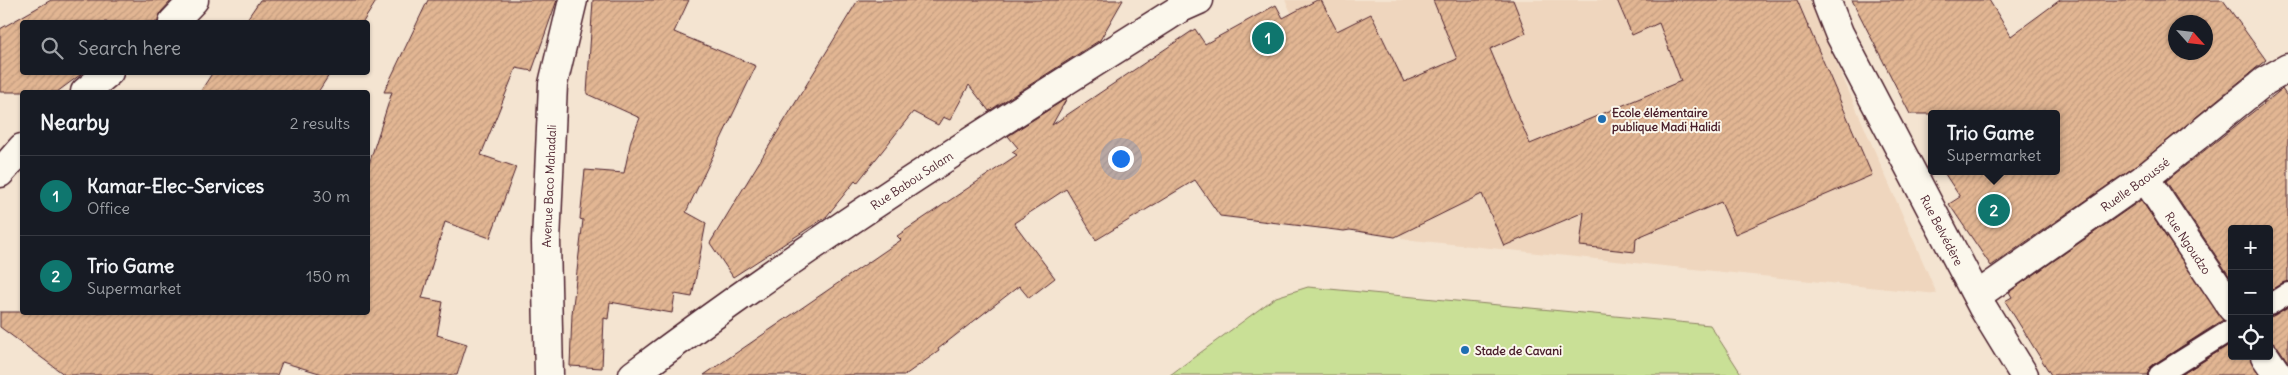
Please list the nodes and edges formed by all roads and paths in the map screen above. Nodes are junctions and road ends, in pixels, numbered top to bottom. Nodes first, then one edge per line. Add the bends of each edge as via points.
1 (194, 0) edge
2 (573, 0) edge
3 (1826, 0) edge
4 (1183, 3) edge
5 (175, 20) edge
6 (2288, 68) edge
7 (105, 75) edge
8 (87, 90) edge
9 (20, 150) edge
10 (0, 174) edge
11 (2145, 178) junction
12 (2288, 293) edge
13 (1978, 295) junction
14 (2228, 302) edge
15 (2273, 302) edge
16 (2228, 331) edge
17 (2268, 360) edge
18 (549, 375) edge
19 (633, 375) edge
20 (2024, 375) edge
21 (2158, 375) edge
22 (2278, 375) edge

1 - 5 street
2 - 18 street, Avenue Baco Mahadali via 553,84 546,242
3 - 13 street, Rue Belvédère via 1839,33
4 - 19 street, Rue Babou Salam via 945,156 684,336
6 - 11 street, Ruelle Baoussé via 2265,81
7 - 8 street
9 - 10 street
11 - 13 street, Ruelle Baoussé
11 - 14 street, Rue Ngoudzo
12 - 15 lane
13 - 20 street, Rue Belvédère
16 - 21 lane
17 - 22 street

